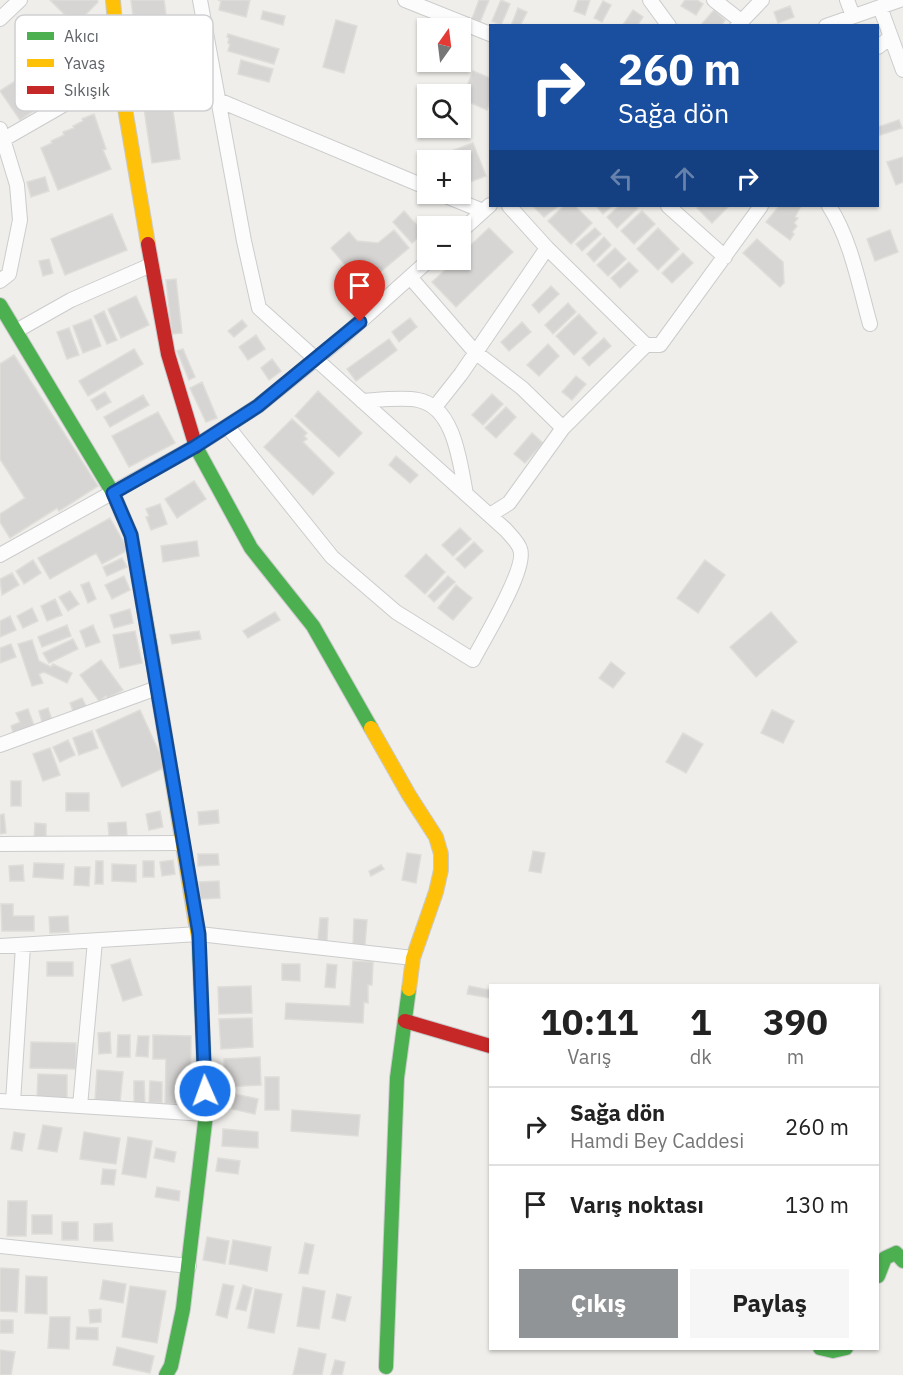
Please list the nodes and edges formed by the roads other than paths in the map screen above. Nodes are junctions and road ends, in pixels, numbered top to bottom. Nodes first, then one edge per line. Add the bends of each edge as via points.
1 (20, 0) edge
2 (113, 0) edge
3 (200, 0) edge
4 (405, 0) edge
5 (650, 0) edge
6 (714, 0) edge
7 (762, 0) edge
8 (847, 0) edge
9 (900, 0) edge
10 (880, 7) junction
11 (114, 15) edge
12 (203, 15) edge
13 (853, 16) junction
14 (0, 19) edge
15 (739, 23) edge
16 (668, 24) edge
17 (831, 24) edge
18 (489, 34) edge
19 (891, 37) junction
20 (879, 46) edge
21 (903, 70) edge
22 (213, 72) edge
23 (218, 100) junction
24 (46, 111) edge
25 (125, 111) edge
26 (2, 134) edge
27 (417, 183) edge
28 (471, 203) edge
29 (510, 207) edge
30 (669, 207) edge
31 (760, 207) edge
32 (830, 207) edge
33 (487, 208) edge
34 (471, 222) edge
35 (547, 248) junction
36 (725, 257) junction
37 (151, 265) junction
38 (418, 270) edge
39 (410, 277) junction
40 (0, 281) edge
41 (0, 305) edge
42 (870, 324) dead end
43 (16, 331) junction
44 (646, 345) junction
45 (475, 352) junction
46 (316, 359) junction
47 (362, 401) junction
48 (435, 407) junction
49 (227, 426) junction
50 (562, 428) junction
51 (196, 446) junction
52 (113, 493) junction
53 (466, 494) junction
54 (490, 515) junction
55 (0, 555) edge
56 (157, 688) junction
57 (0, 745) edge
58 (182, 843) junction
59 (0, 844) edge
60 (199, 934) junction
61 (95, 941) junction
62 (0, 946) edge
63 (23, 946) junction
64 (413, 958) junction
65 (405, 1021) junction
66 (489, 1046) edge
67 (7, 1101) edge
68 (80, 1106) junction
69 (206, 1114) junction
70 (0, 1246) edge
71 (903, 1261) edge
72 (189, 1266) junction
73 (879, 1273) edge
74 (823, 1350) edge
75 (843, 1350) edge
76 (386, 1367) dead end
77 (166, 1375) edge

1 - 14 street
2 - 11 street
3 - 12 street
4 - 18 street
5 - 16 street
6 - 15 street
7 - 15 street
8 - 13 street
9 - 10 street
10 - 13 street
10 - 19 street
13 - 17 street
19 - 20 street
19 - 21 street
22 - 23 street
23 - 27 street
23 - 46 street via 259,308
24 - 26 street
25 - 37 street
26 - 40 street via 17,185 20,220 9,274
28 - 33 street
29 - 35 street
30 - 36 street
31 - 36 street
32 - 42 street via 849,251
33 - 34 street
35 - 44 street
35 - 45 street
36 - 44 street via 660,345
37 - 43 street via 72,300
37 - 51 street via 168,354
38 - 39 street
39 - 45 street
39 - 46 street
41 - 43 street
43 - 52 street
44 - 50 street
45 - 48 street
45 - 50 street via 522,388
46 - 47 street
46 - 49 street
47 - 48 street via 417,400
47 - 53 street
48 - 53 street via 454,436
49 - 51 street
49 - 54 street via 332,557 396,612 473,660 514,584 521,561 521,549
50 - 54 street via 509,503
51 - 52 street
51 - 64 street via 251,548 313,626 436,837 441,870
52 - 55 street
52 - 56 street via 131,535
53 - 54 street
56 - 57 street
56 - 58 street
58 - 59 street
58 - 60 street
60 - 61 street
60 - 64 street
60 - 69 street
61 - 63 street
61 - 68 street
62 - 63 street
63 - 67 street
64 - 65 street
65 - 66 street
65 - 76 street via 397,1078
67 - 68 street
68 - 69 street
69 - 72 street
70 - 72 street
71 - 73 street via 896,1253 885,1258
72 - 77 street via 171,1366
74 - 75 street

